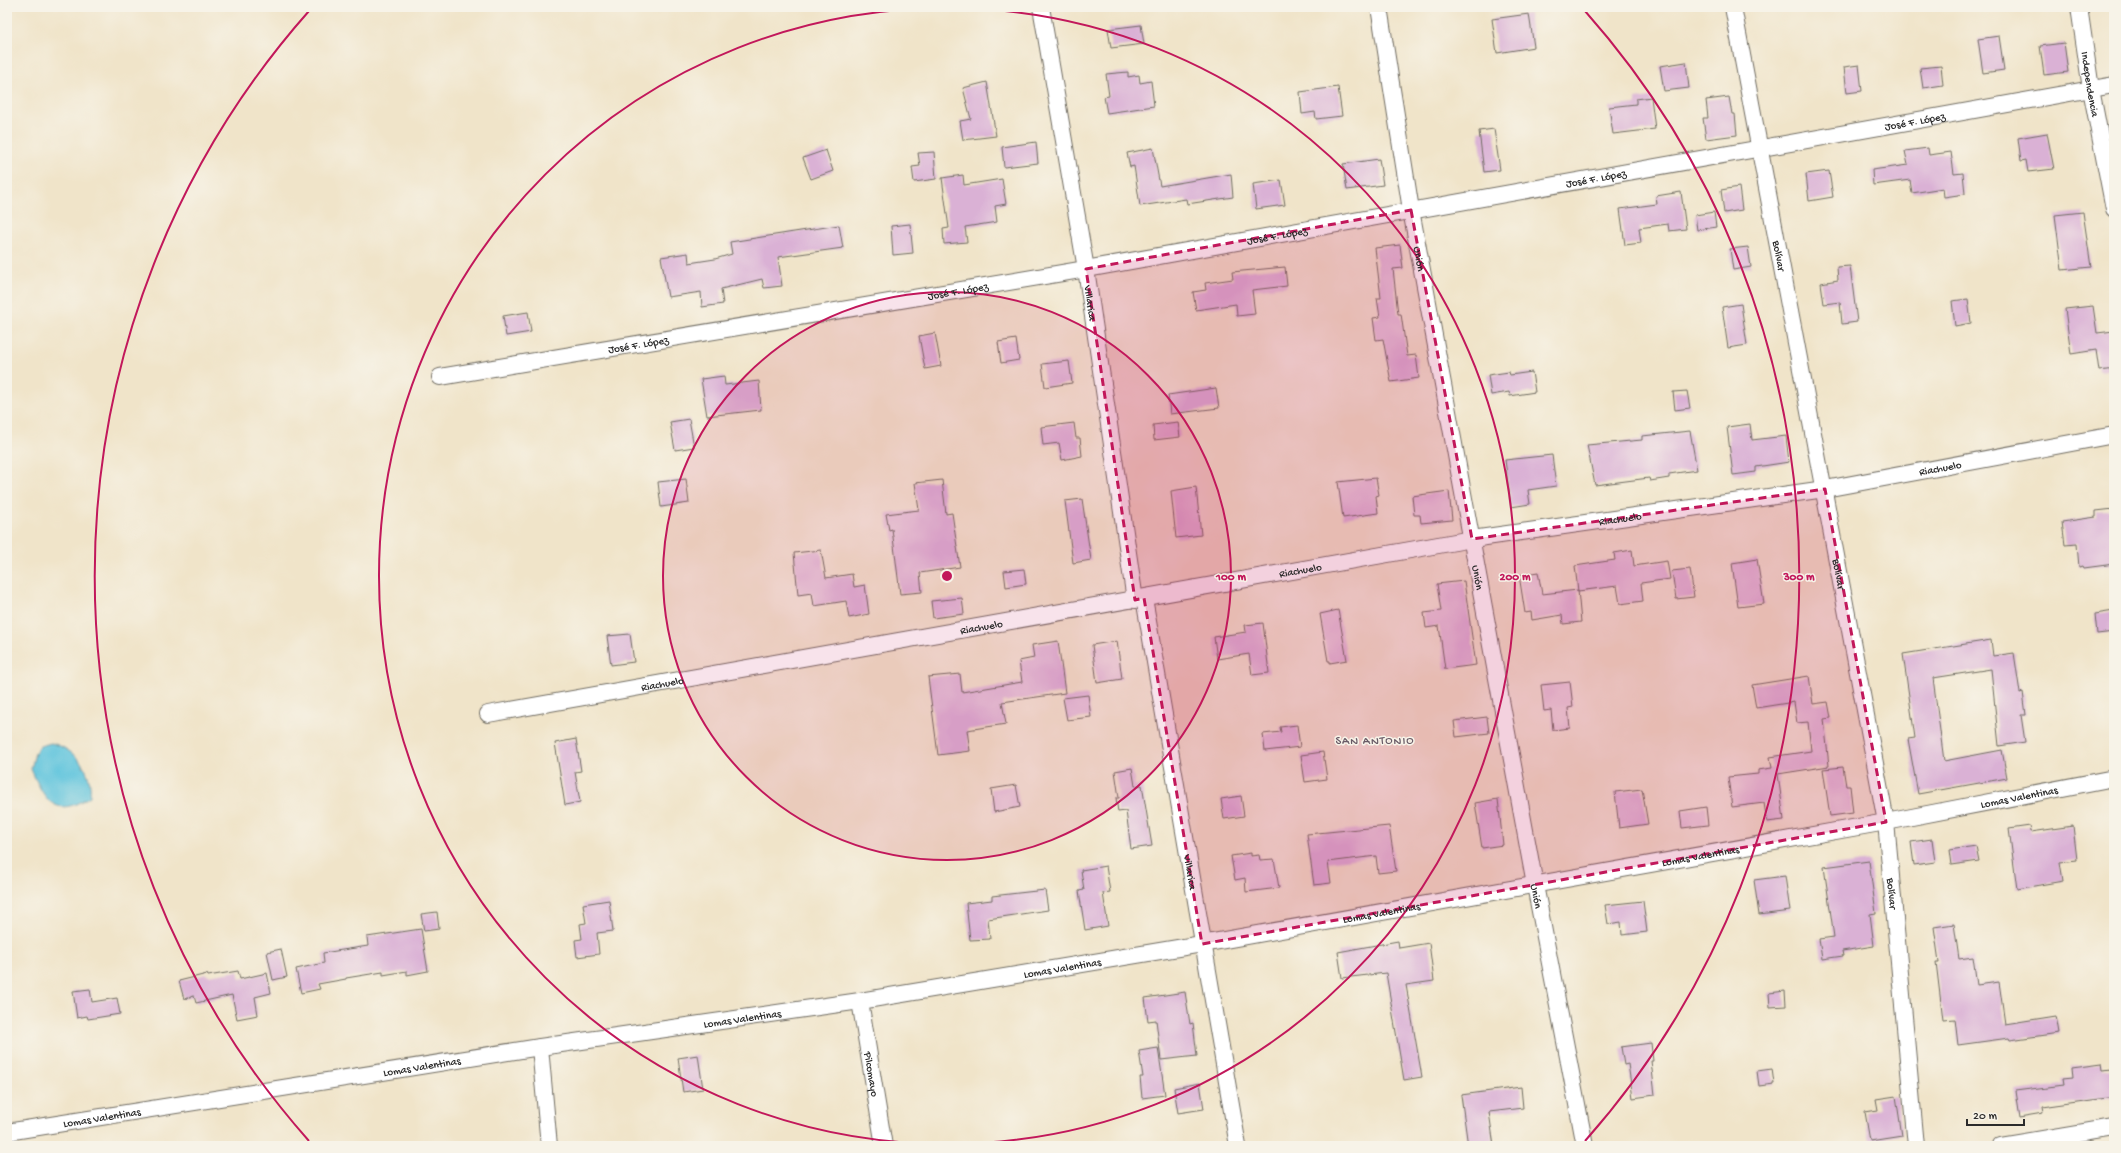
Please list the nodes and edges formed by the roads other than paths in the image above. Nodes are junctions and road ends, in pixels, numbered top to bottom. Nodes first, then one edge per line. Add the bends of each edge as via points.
1 (1042, 7) edge
2 (1379, 7) edge
3 (1733, 7) edge
4 (2079, 7) edge
5 (2114, 85) edge
6 (2091, 89) junction
7 (1759, 148) junction
8 (2114, 208) edge
9 (1411, 210) junction
10 (1086, 269) junction
11 (440, 377) dead end
12 (2114, 435) edge
13 (1825, 489) junction
14 (1472, 539) junction
15 (1140, 599) junction
16 (488, 714) dead end
17 (2114, 778) edge
18 (1886, 822) junction
19 (1535, 885) junction
20 (1202, 944) junction
21 (860, 1001) junction
22 (540, 1047) junction
23 (2114, 1127) edge
24 (7, 1132) edge
25 (549, 1146) edge
26 (884, 1146) edge
27 (1238, 1146) edge
28 (1585, 1146) edge
29 (1916, 1146) edge
30 (2001, 1146) edge

1 - 10 street, Villarica
2 - 9 street, Unión
3 - 7 street, Bolívar
4 - 6 street, Independencia
5 - 6 street, José F. López
6 - 7 street, José F. López
6 - 8 street, Independencia
7 - 9 street, José F. López
7 - 13 street, Bolívar
9 - 10 street, José F. López
9 - 14 street, Unión
10 - 11 street, José F. López
10 - 15 street, Villarica
12 - 13 street, Riachuelo
13 - 14 street, Riachuelo
13 - 18 street, Bolívar
14 - 15 street, Riachuelo
14 - 19 street, Unión
15 - 16 street, Riachuelo
15 - 20 street, Villarica
17 - 18 street, Lomas Valentinas
18 - 19 street, Lomas Valentinas
18 - 29 street, Bolívar
19 - 20 street, Lomas Valentinas
19 - 28 street, Unión
20 - 21 street, Lomas Valentinas
20 - 27 street, Villarica
21 - 22 street, Lomas Valentinas
21 - 26 street, Pilcomayo
22 - 24 street, Lomas Valentinas
22 - 25 street
23 - 30 street

